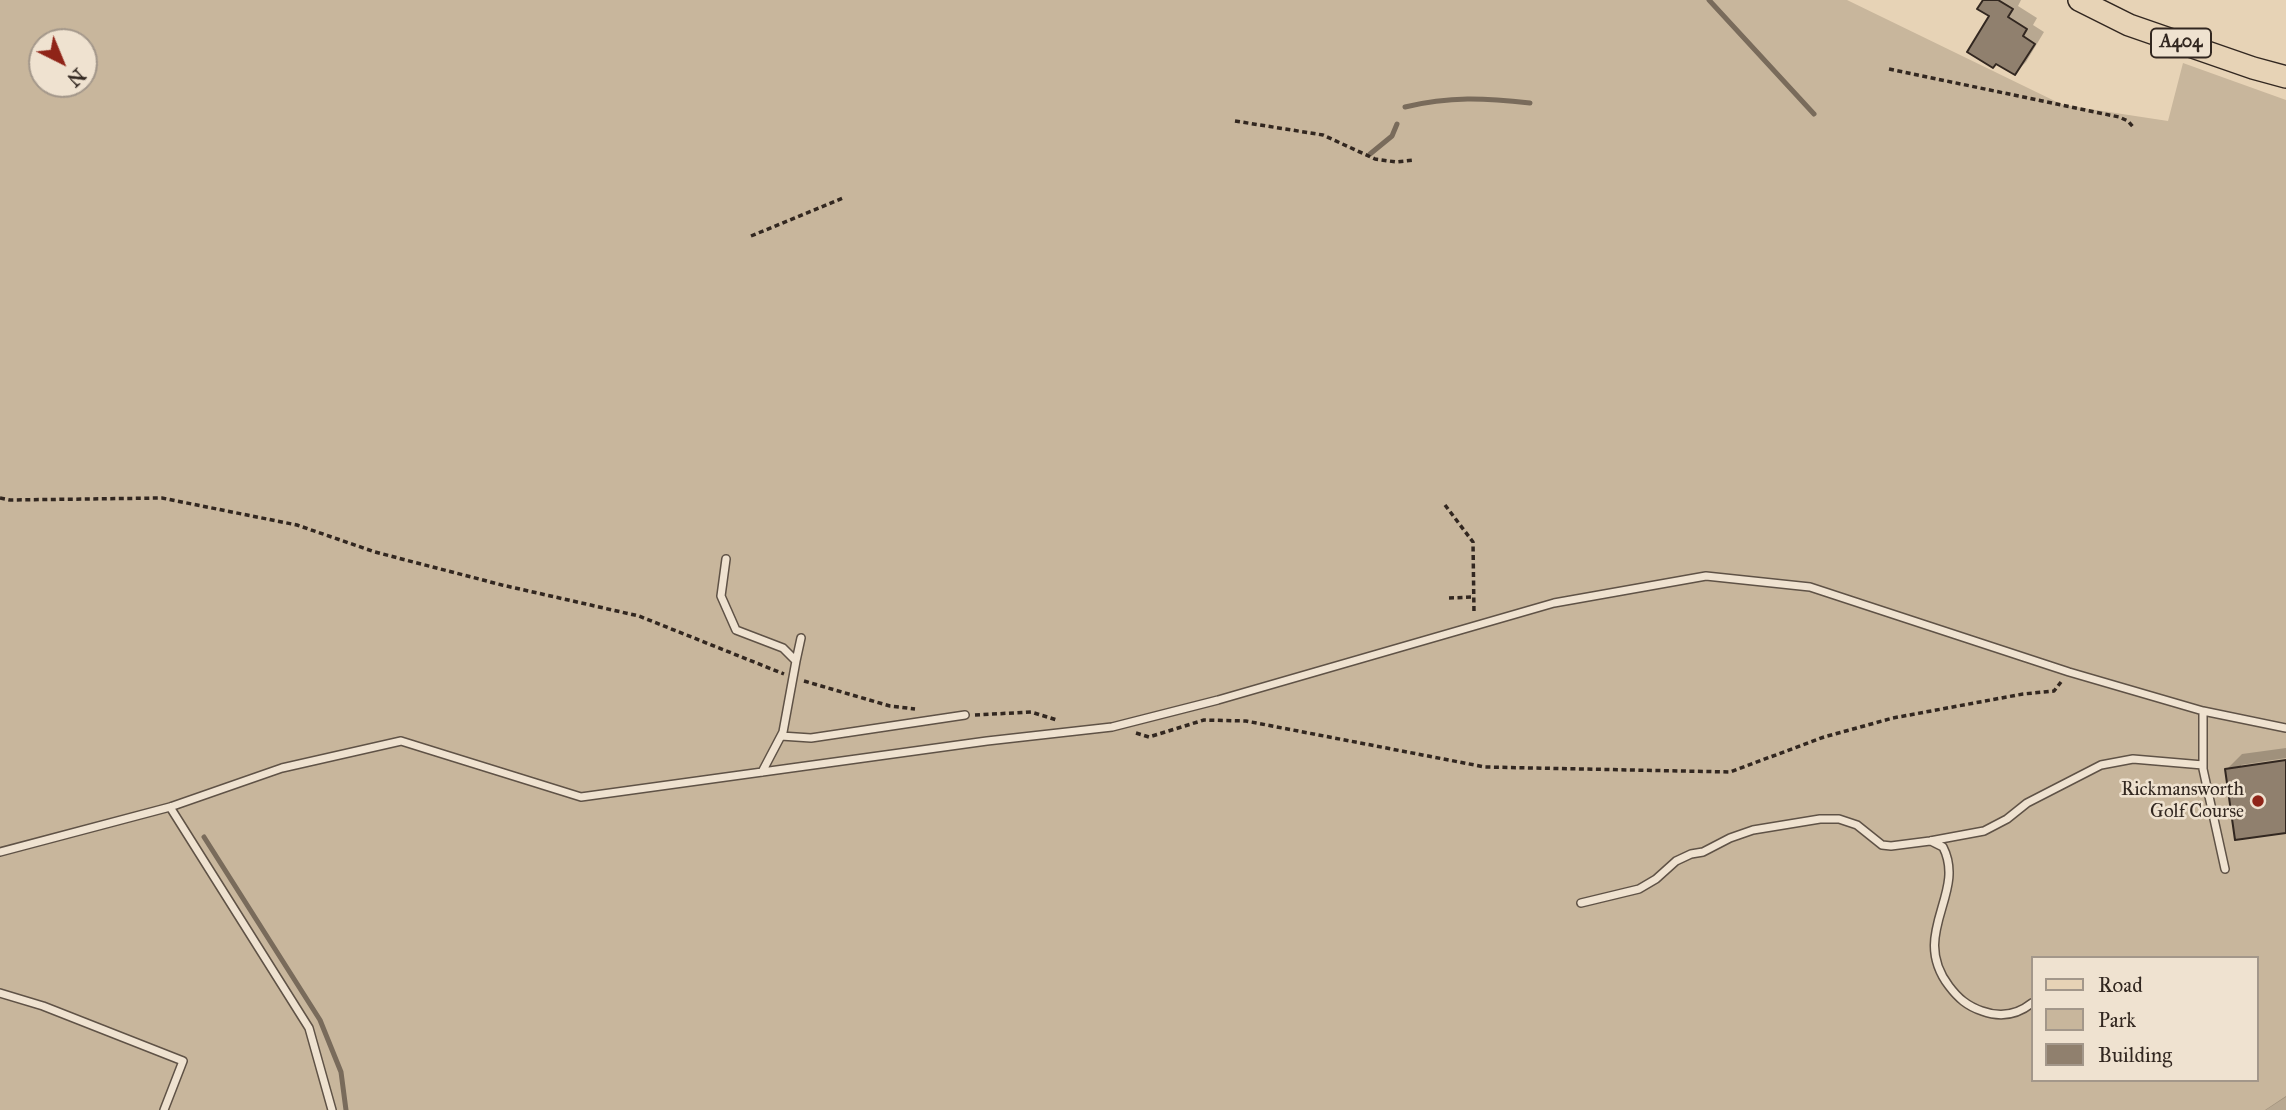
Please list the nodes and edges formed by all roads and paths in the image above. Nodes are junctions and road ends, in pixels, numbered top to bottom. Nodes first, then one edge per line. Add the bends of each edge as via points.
1 (2079, 0) edge
2 (1889, 69) dead end
3 (2286, 77) edge
4 (1235, 121) dead end
5 (2134, 128) dead end
6 (1415, 160) dead end
7 (843, 198) dead end
8 (751, 236) dead end
9 (0, 498) edge
10 (1445, 506) dead end
11 (726, 559) dead end
12 (1474, 597) junction
13 (1449, 598) dead end
14 (1474, 626) junction
15 (802, 638) dead end
16 (796, 661) junction
17 (2069, 672) junction
18 (793, 678) junction
19 (915, 709) dead end
20 (2203, 711) junction
21 (965, 715) joint
22 (1057, 720) dead end
23 (1112, 726) junction
24 (2286, 727) edge
25 (781, 736) junction
26 (2203, 765) junction
27 (762, 772) junction
28 (170, 807) junction
29 (1930, 841) junction
30 (0, 852) edge
31 (2225, 869) dead end
32 (1581, 903) dead end
33 (0, 993) edge
34 (2030, 1005) edge
35 (164, 1110) edge
36 (332, 1110) edge

1 - 3 main road, A404 via 2129,25
2 - 5 path via 2119,117
4 - 6 path via 1323,135 1375,159
7 - 8 path
9 - 18 path via 162,498 297,526 374,552 639,616
10 - 12 path via 1473,542
11 - 16 lane via 722,596 736,631 783,648
12 - 13 path
12 - 14 path
14 - 17 lane via 1554,603 1706,576 1810,587
14 - 23 lane
15 - 16 lane
16 - 18 lane
17 - 20 lane
17 - 23 path via 2054,691 1893,718 1824,737 1730,772 1485,767 1246,721 1204,720 1149,737
18 - 19 path
18 - 25 lane
20 - 24 lane
20 - 26 lane
21 - 22 path via 1031,712
21 - 25 lane via 811,738
23 - 27 lane
25 - 27 lane
26 - 29 lane via 2133,759 2101,765 1984,831
26 - 31 lane
27 - 28 lane via 581,797 401,741 282,768
28 - 30 lane
28 - 36 lane via 309,1028
29 - 32 lane via 1882,845 1857,825 1839,819 1777,825 1684,857 1639,889
29 - 34 lane via 1943,847 1950,865 1934,935 1934,959 1944,980 1958,999 1992,1015 2021,1012
33 - 35 lane via 183,1061

